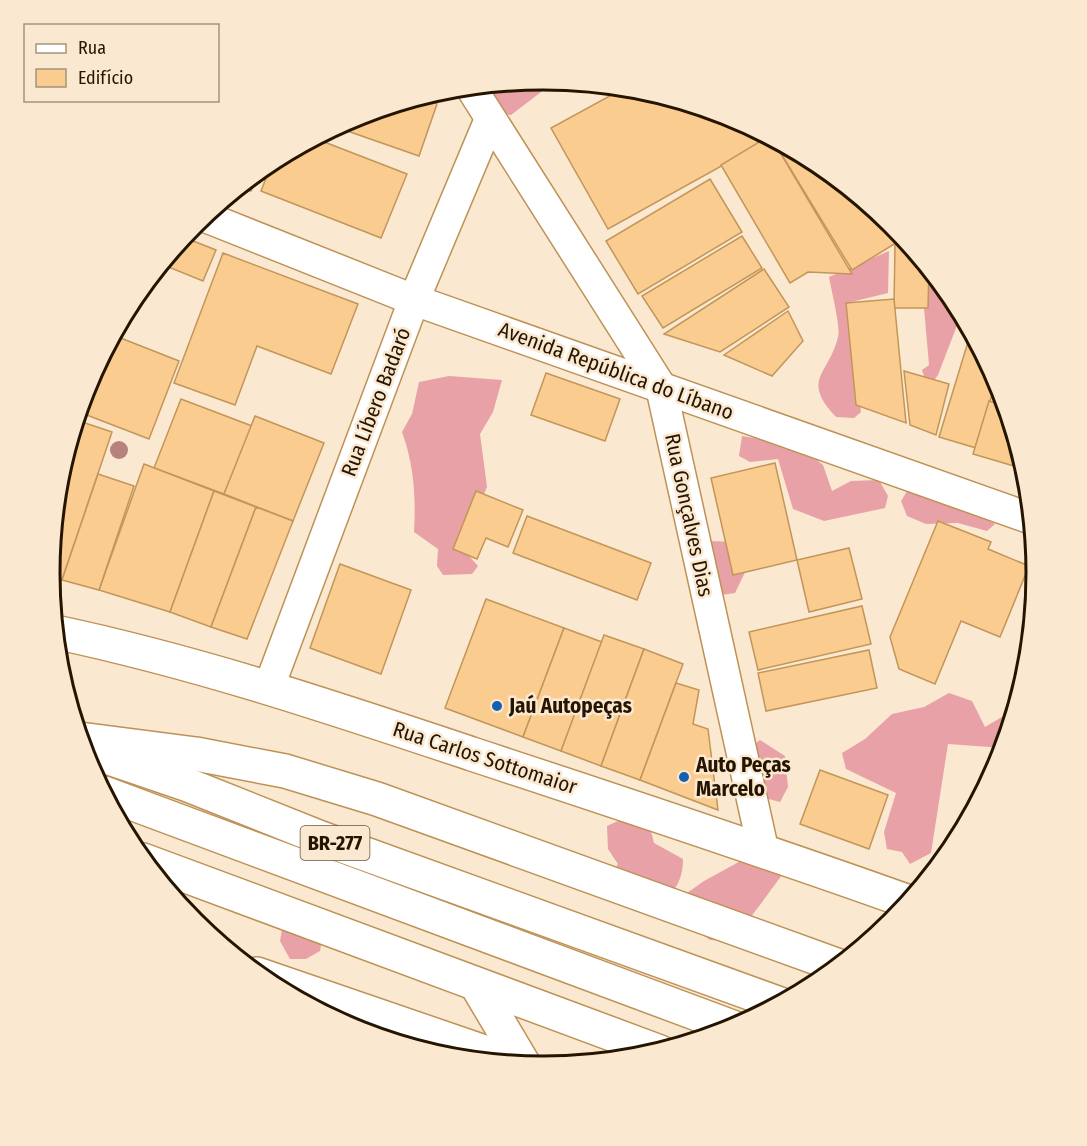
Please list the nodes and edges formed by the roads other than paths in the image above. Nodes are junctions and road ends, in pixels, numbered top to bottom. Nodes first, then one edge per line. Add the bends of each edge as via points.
1 (475, 95) edge
2 (490, 119) junction
3 (213, 220) edge
4 (414, 300) junction
5 (661, 387) junction
6 (1024, 516) edge
7 (64, 634) edge
8 (269, 687) junction
9 (91, 740) edge
10 (96, 756) edge
11 (116, 797) edge
12 (763, 849) junction
13 (159, 866) edge
14 (900, 899) edge
15 (830, 963) edge
16 (476, 984) junction
17 (770, 1000) edge
18 (354, 1018) edge
19 (721, 1023) edge
20 (643, 1046) edge
21 (471, 1051) edge
22 (517, 1055) edge

1 - 2 street, Rua Gonçalves Dias
2 - 4 street, Rua Líbero Badaró
2 - 5 street, Rua Gonçalves Dias
3 - 4 street, Avenida República do Líbano
4 - 5 street, Avenida República do Líbano
4 - 8 street, Rua Líbero Badaró
5 - 6 street, Avenida República do Líbano
5 - 12 street, Rua Gonçalves Dias
7 - 8 main road, Rua Carlos Sottomaior
8 - 12 main road, Rua Carlos Sottomaior
9 - 15 main road via 207,756 326,783
10 - 17 main road, BR-277 via 188,785 321,838
11 - 19 main road, BR-277
12 - 14 main road, Rua Carlos Sottomaior
13 - 16 main road
16 - 20 main road
16 - 22 main road
18 - 21 main road

